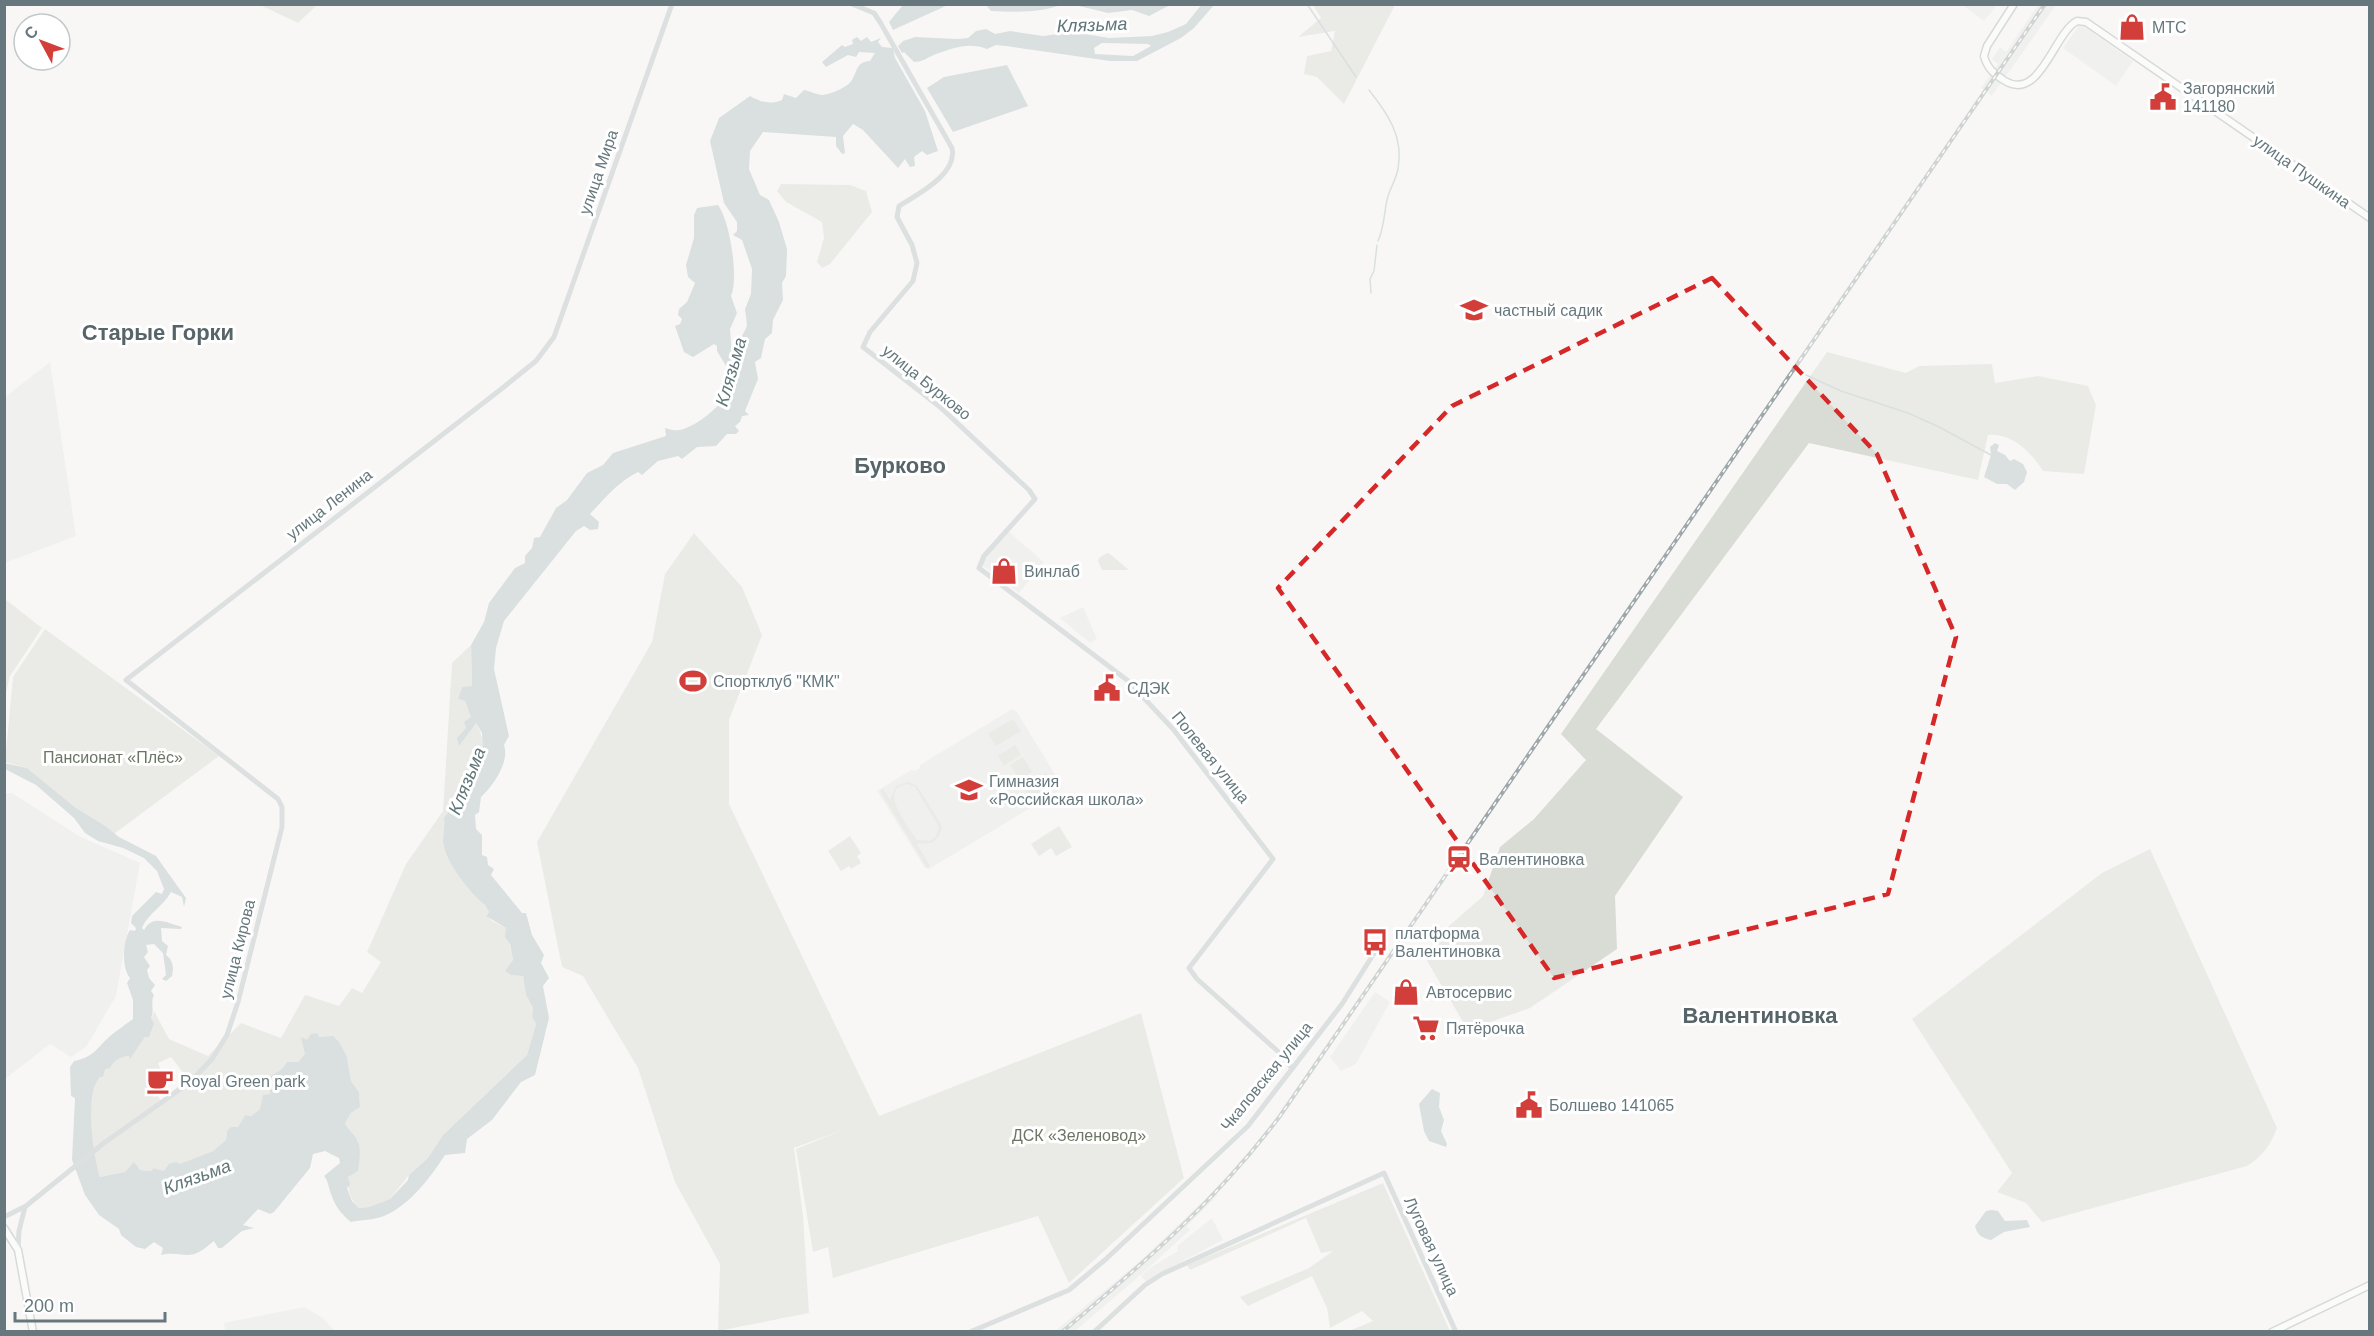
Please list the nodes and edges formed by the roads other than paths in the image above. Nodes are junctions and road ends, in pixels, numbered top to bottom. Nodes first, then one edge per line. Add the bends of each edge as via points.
1 (672, 4) edge
2 (852, 4) edge
3 (2014, 4) edge
4 (2370, 218) edge
5 (547, 347) joint
6 (979, 568) joint
7 (126, 680) joint
8 (1385, 936) dead end
9 (1291, 1067) junction
10 (26, 1206) junction
11 (4, 1217) edge
12 (4, 1228) edge
13 (18, 1250) junction
14 (2370, 1286) edge
15 (33, 1332) edge
16 (970, 1332) edge
17 (1094, 1332) edge
18 (1456, 1332) edge
19 (2272, 1332) edge

1 - 5 street, улица Мира
2 - 6 street, улица Бурково via 874,13 954,156 950,167 937,180 899,206 897,217 912,245 916,263 913,281 870,332 863,347 940,406 1035,499 984,556
3 - 4 main road, улица Пушкина via 1984,56 1986,64 2009,83 2023,85 2039,72 2069,27 2077,21 2086,22
5 - 7 street, улица Ленина via 536,361
6 - 9 street, Полевая улица via 1127,680 1173,729 1273,859 1190,968
7 - 10 street, улица Кирова via 278,799 282,827 238,1002 227,1035 212,1059 189,1083 104,1143
8 - 9 street, Чкаловская улица via 1342,1004
9 - 16 street, Чкаловская улица via 1248,1126 1069,1290
10 - 11 street, улица Кирова
10 - 13 street
12 - 13 main road
13 - 15 main road
14 - 19 main road
17 - 18 street, Луговая улица via 1162,1274 1384,1173

